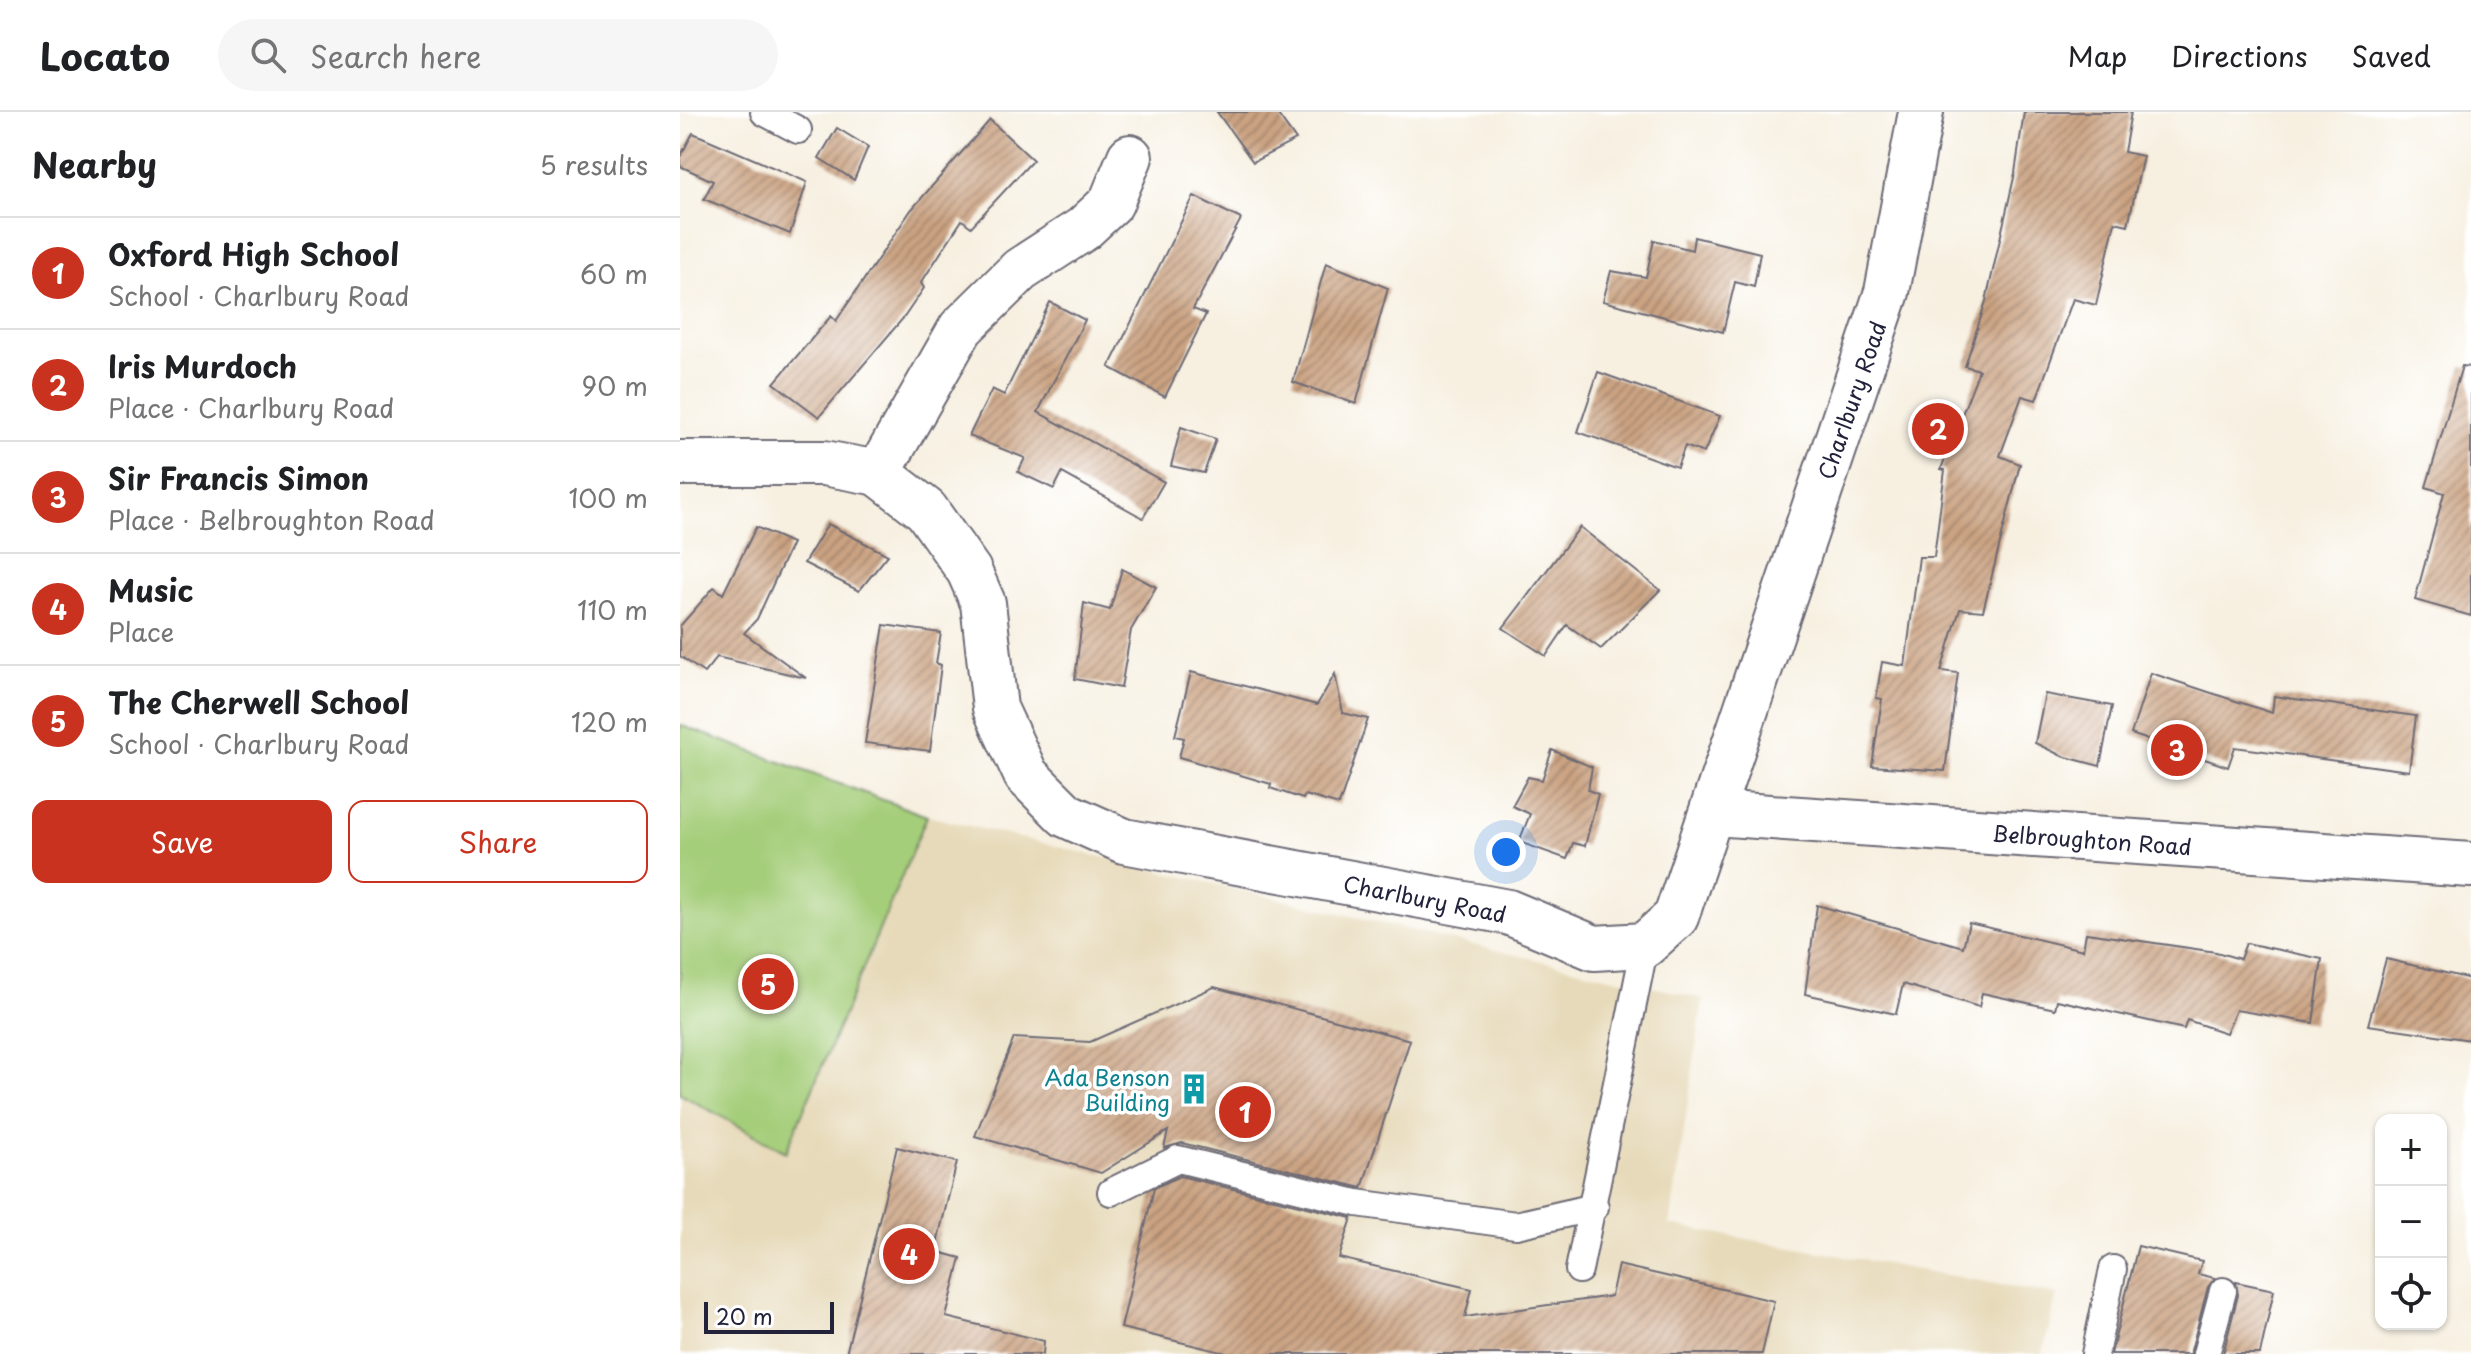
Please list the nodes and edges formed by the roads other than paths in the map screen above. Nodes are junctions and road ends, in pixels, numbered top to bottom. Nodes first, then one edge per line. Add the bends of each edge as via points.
1 (764, 112) edge
2 (1921, 112) edge
3 (798, 130) dead end
4 (1130, 157) dead end
5 (680, 463) edge
6 (878, 473) junction
7 (1713, 813) junction
8 (2471, 865) edge
9 (1645, 945) junction
10 (1111, 1192) dead end
11 (1595, 1207) junction
12 (2113, 1269) dead end
13 (1579, 1270) dead end
14 (2223, 1291) dead end
15 (2095, 1354) edge
16 (2206, 1354) edge

1 - 3 lane
2 - 7 street, Charlbury Road via 1887,292
4 - 6 street via 1111,203 1083,229 1020,270 961,328
5 - 6 street, Charlbury Road via 824,463
6 - 9 street, Charlbury Road via 926,510 969,571 983,603 995,708 1026,775 1066,815 1124,841 1508,912 1594,948
7 - 8 street, Belbroughton Road
7 - 9 street, Charlbury Road via 1676,917
9 - 11 lane
10 - 11 lane via 1178,1159 1357,1203 1516,1225
11 - 13 lane
12 - 15 lane
14 - 16 lane

